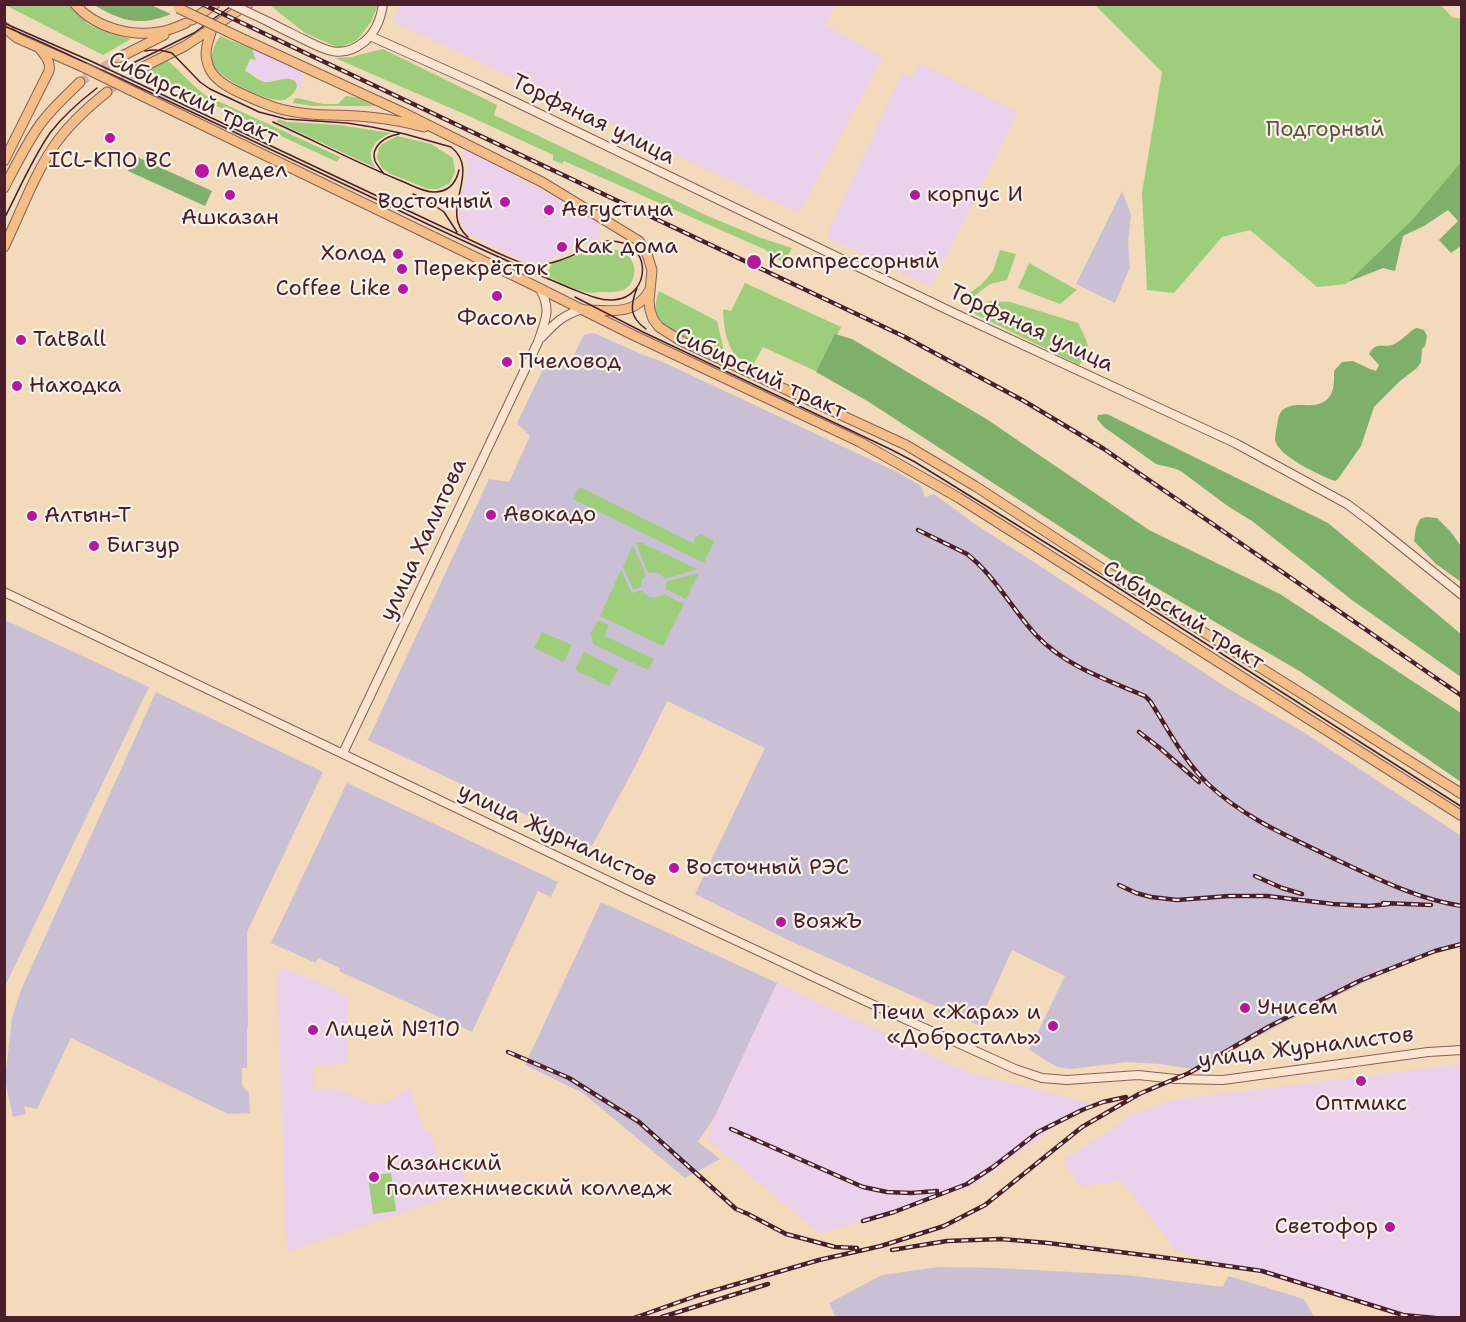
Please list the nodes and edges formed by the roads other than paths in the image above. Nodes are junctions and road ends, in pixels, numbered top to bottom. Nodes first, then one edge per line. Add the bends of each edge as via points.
1 (75, 4) edge
2 (215, 4) edge
3 (231, 4) edge
4 (248, 4) edge
5 (383, 4) edge
6 (174, 6) edge
7 (186, 23) junction
8 (4, 27) edge
9 (212, 29) junction
10 (4, 35) edge
11 (370, 36) junction
12 (17, 38) junction
13 (40, 49) junction
14 (118, 58) tunnel mouth
15 (139, 69) tunnel mouth
16 (80, 82) tunnel mouth
17 (107, 92) tunnel mouth
18 (441, 131) junction
19 (4, 161) edge
20 (4, 188) edge
21 (4, 247) edge
22 (651, 287) junction
23 (540, 289) junction
24 (584, 310) junction
25 (538, 342) junction
26 (4, 592) edge
27 (1461, 595) edge
28 (343, 753) junction
29 (1461, 794) edge
30 (1461, 816) edge
31 (1461, 1050) edge

1 - 7 main road via 96,21 134,32 155,33
2 - 7 main road
3 - 11 street, bridge via 330,51 354,49
4 - 9 main road
5 - 11 street
6 - 18 main road, Сибирский тракт, bridge
7 - 14 main road
8 - 12 main road
9 - 15 main road
9 - 18 main road via 206,53 210,70 228,87 254,99 294,112 380,118
10 - 12 street, Сибирский тракт
11 - 27 street, Торфяная улица via 1236,443 1347,504
12 - 13 main road, Сибирский тракт
13 - 19 main road via 48,60 49,71
13 - 23 main road, Сибирский тракт, bridge
16 - 20 main road via 40,124
17 - 21 main road via 67,128 53,147
18 - 22 main road, Сибирский тракт via 542,182 639,241 650,261
22 - 24 main road via 632,308
22 - 29 main road, Сибирский тракт via 653,319 670,334 906,445
23 - 24 main road, Сибирский тракт
23 - 25 street via 547,314
24 - 25 street via 564,316
24 - 30 main road, Сибирский тракт via 860,442 959,498
25 - 28 street, улица Халитова
26 - 28 street, улица Журналистов
28 - 31 street, улица Журналистов via 865,1001 1042,1078 1138,1075 1223,1080

